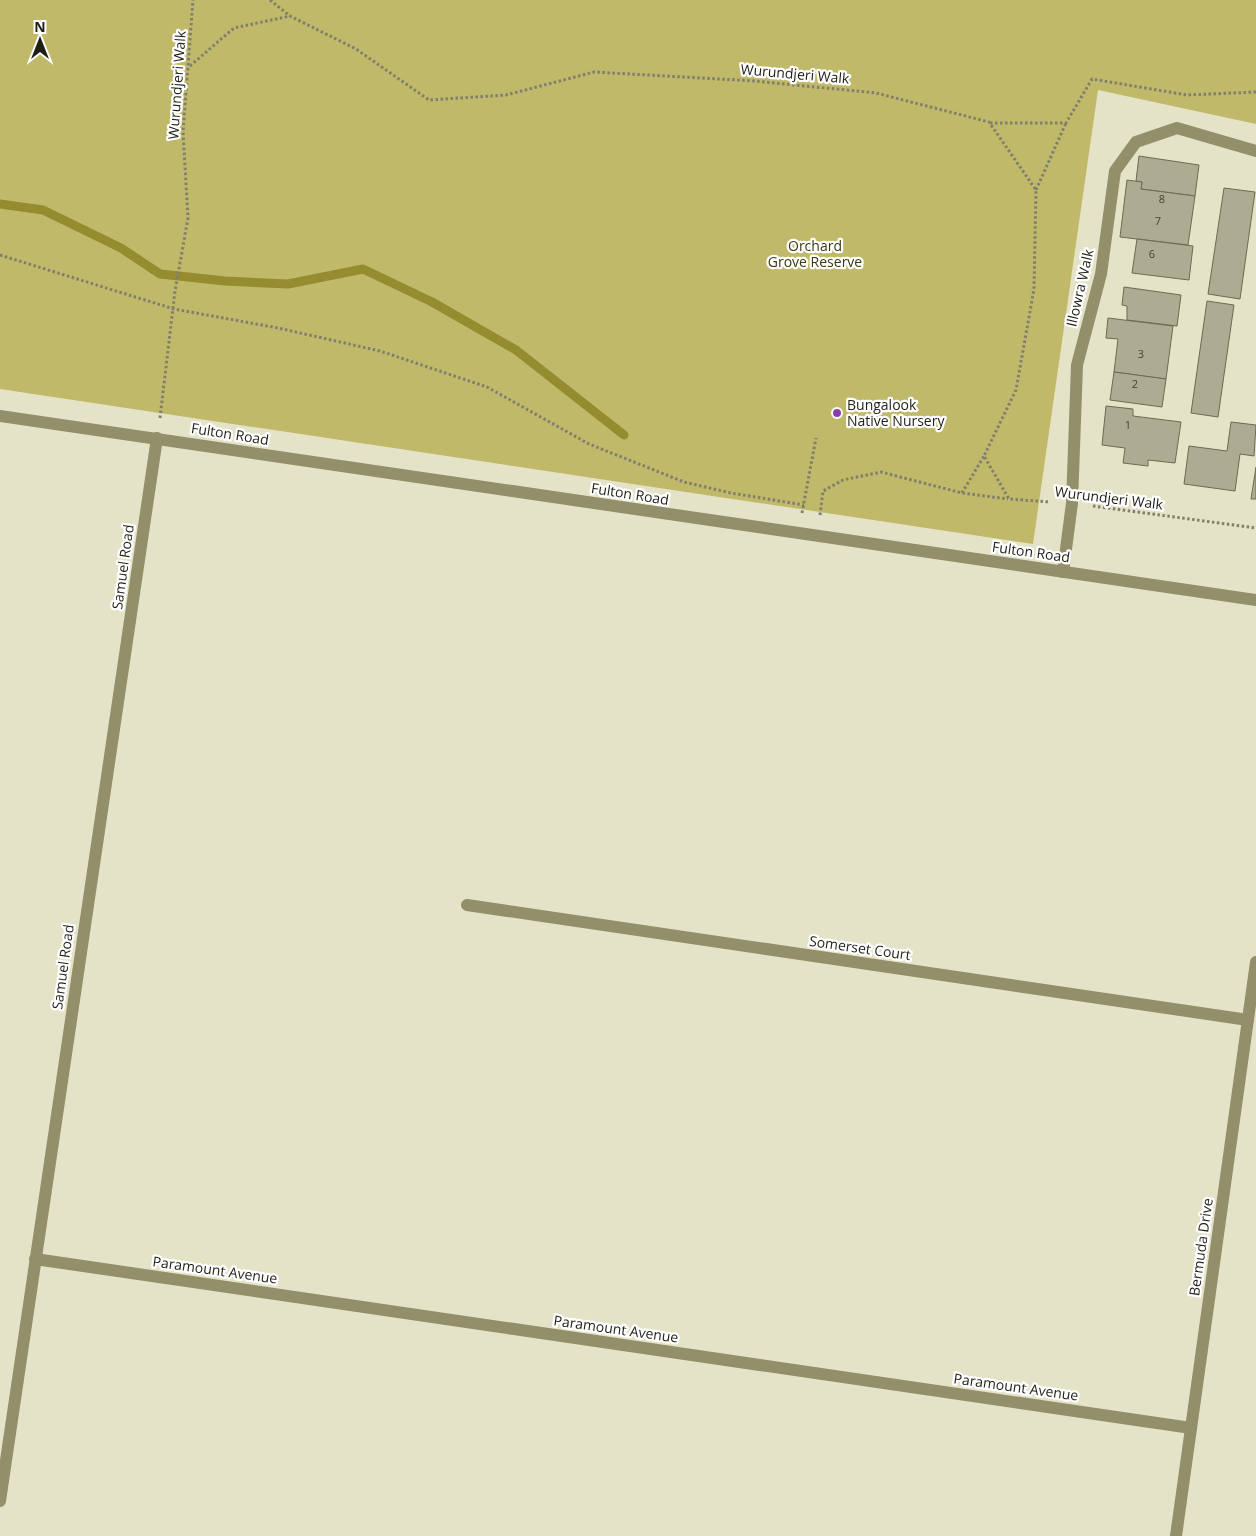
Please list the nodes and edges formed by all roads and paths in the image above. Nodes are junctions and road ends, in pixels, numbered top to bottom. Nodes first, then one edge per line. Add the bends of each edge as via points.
1 (193, 0) edge
2 (270, 0) edge
3 (290, 16) junction
4 (190, 66) junction
5 (1256, 92) edge
6 (989, 122) junction
7 (1066, 124) junction
8 (1256, 151) edge
9 (1036, 190) junction
10 (0, 255) edge
11 (174, 309) junction
12 (0, 416) edge
13 (157, 438) junction
14 (816, 438) dead end
15 (984, 456) junction
16 (962, 493) junction
17 (1009, 499) junction
18 (1072, 503) junction
19 (804, 505) junction
20 (1256, 528) edge
21 (798, 534) junction
22 (818, 537) junction
23 (1063, 572) junction
24 (1256, 600) edge
25 (467, 905) dead end
26 (1256, 962) edge
27 (1248, 1020) junction
28 (35, 1259) junction
29 (1191, 1428) junction
30 (0, 1501) edge
31 (1176, 1536) edge

1 - 4 path, Wurundjeri Walk
2 - 3 path, Wurundjeri Walk
3 - 4 path via 234,28
3 - 6 path, Wurundjeri Walk via 356,50 429,100 506,96 603,72 755,81 876,93
4 - 11 path, Wurundjeri Walk via 183,132 188,218
5 - 7 path via 1187,96 1092,80
6 - 7 path, Wurundjeri Walk
6 - 9 path
7 - 9 path
8 - 18 street, Illowra Walk via 1178,128 1136,142 1115,171 1101,274 1077,365
9 - 15 path via 1034,289 1016,390
10 - 11 path
11 - 13 path, Wurundjeri Walk
11 - 19 path via 380,351 487,387 589,444 684,482
12 - 13 street, Fulton Road
13 - 21 street, Fulton Road
13 - 28 street, Samuel Road
14 - 19 path
15 - 16 path
15 - 17 path
16 - 17 path, Wurundjeri Walk
16 - 22 path, Wurundjeri Walk via 881,472 843,480 823,491
17 - 18 path, Wurundjeri Walk
18 - 20 path, Wurundjeri Walk
18 - 23 street, Illowra Walk
19 - 21 path
21 - 22 street, Fulton Road
22 - 23 street, Fulton Road
23 - 24 street, Fulton Road
25 - 27 street, Somerset Court
26 - 27 street, Bermuda Drive
27 - 29 street, Bermuda Drive
28 - 29 street, Paramount Avenue
28 - 30 street, Samuel Road
29 - 31 street, Bermuda Drive

